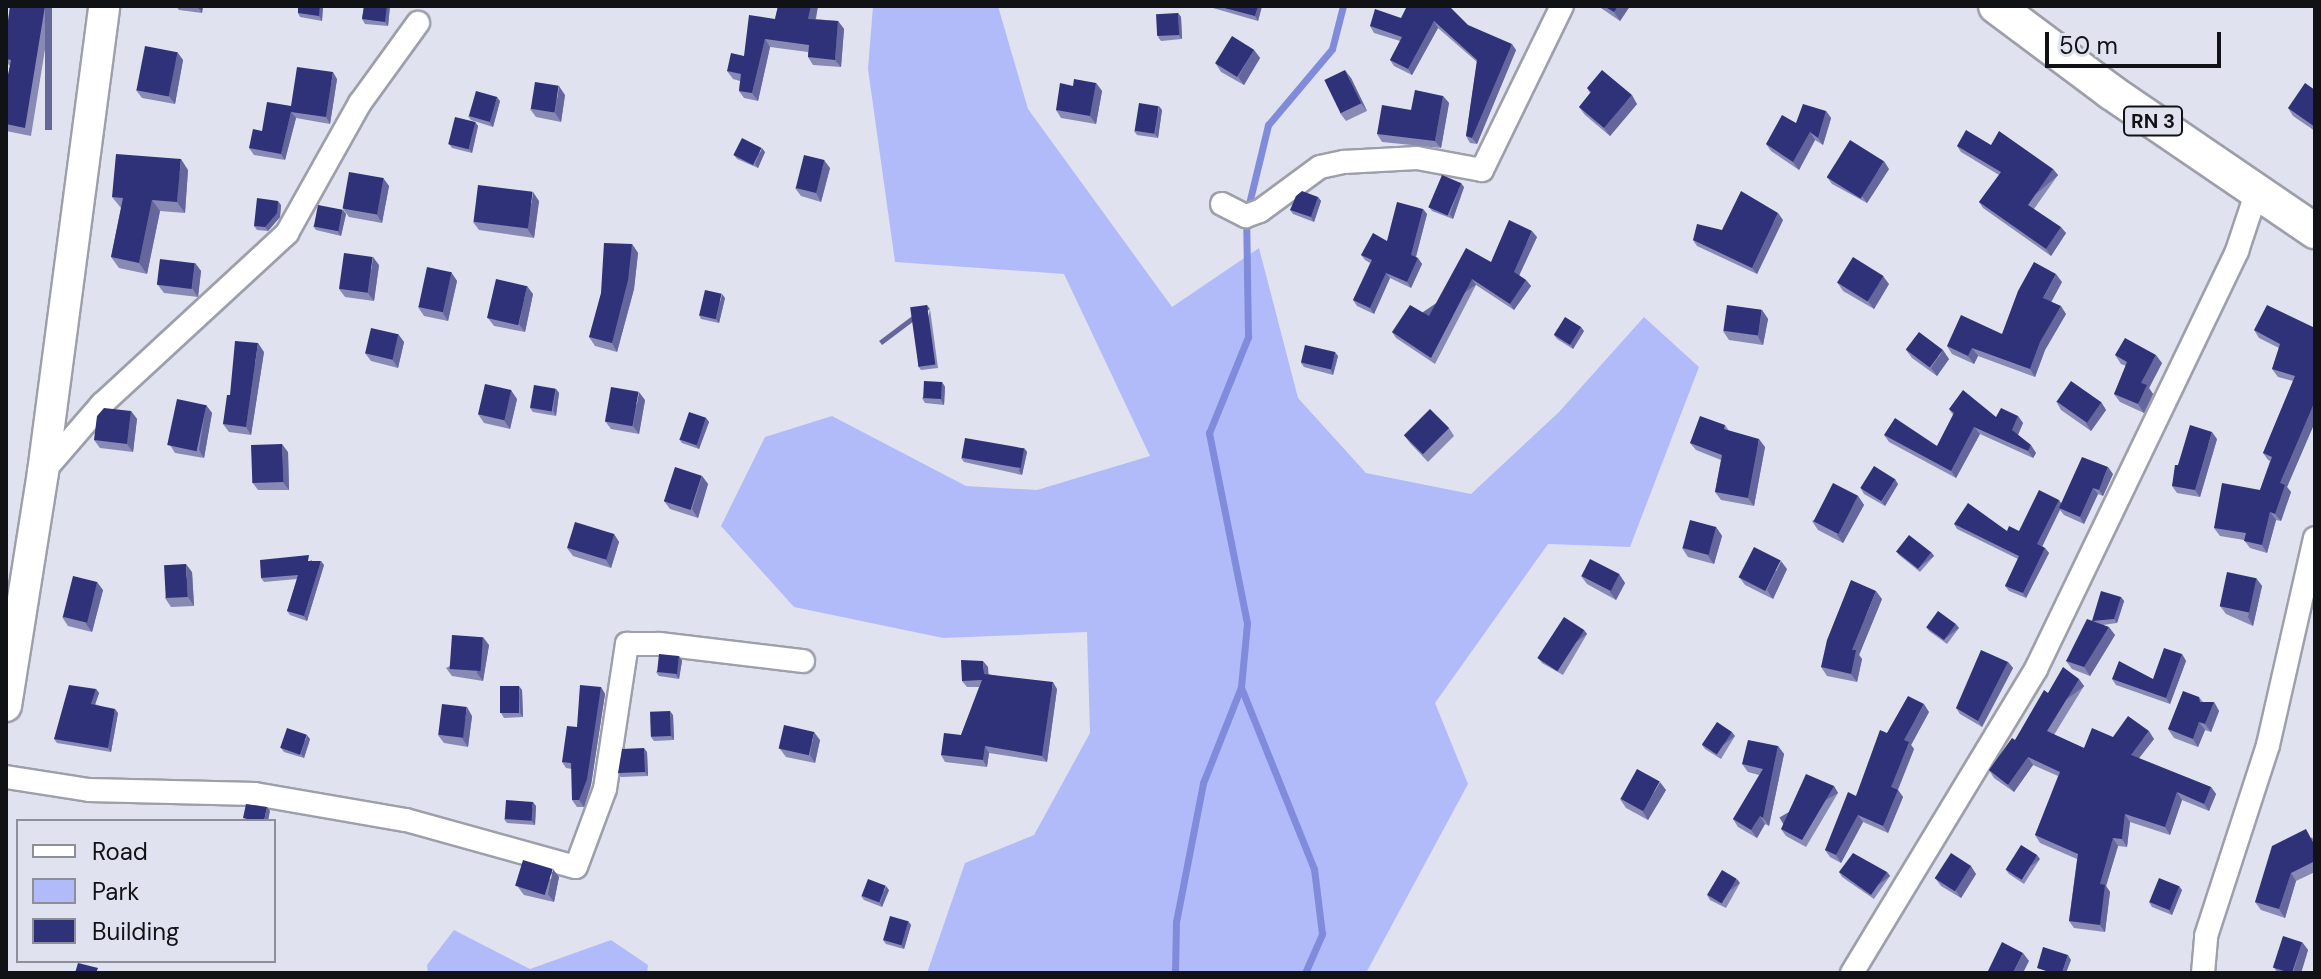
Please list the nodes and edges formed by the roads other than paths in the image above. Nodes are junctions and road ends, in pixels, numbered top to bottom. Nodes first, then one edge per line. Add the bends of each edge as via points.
1 (104, 6) edge
2 (1562, 6) edge
3 (1996, 6) edge
4 (418, 23) dead end
5 (2256, 194) junction
6 (1222, 204) dead end
7 (2315, 231) edge
8 (43, 472) junction
9 (2315, 538) edge
10 (803, 661) dead end
11 (6, 706) edge
12 (6, 777) edge
13 (1852, 973) edge
14 (2203, 973) edge

1 - 8 main road
2 - 6 street via 1482,170 1417,158 1344,162 1320,167 1246,216
3 - 5 main road, RN 3
4 - 8 street via 360,103 287,233 102,404
5 - 7 main road, RN 3
5 - 13 street via 2237,251 2036,669
8 - 11 main road
9 - 14 street via 2268,745 2206,936
10 - 12 street via 627,644 605,789 576,867 406,820 255,794 89,790

